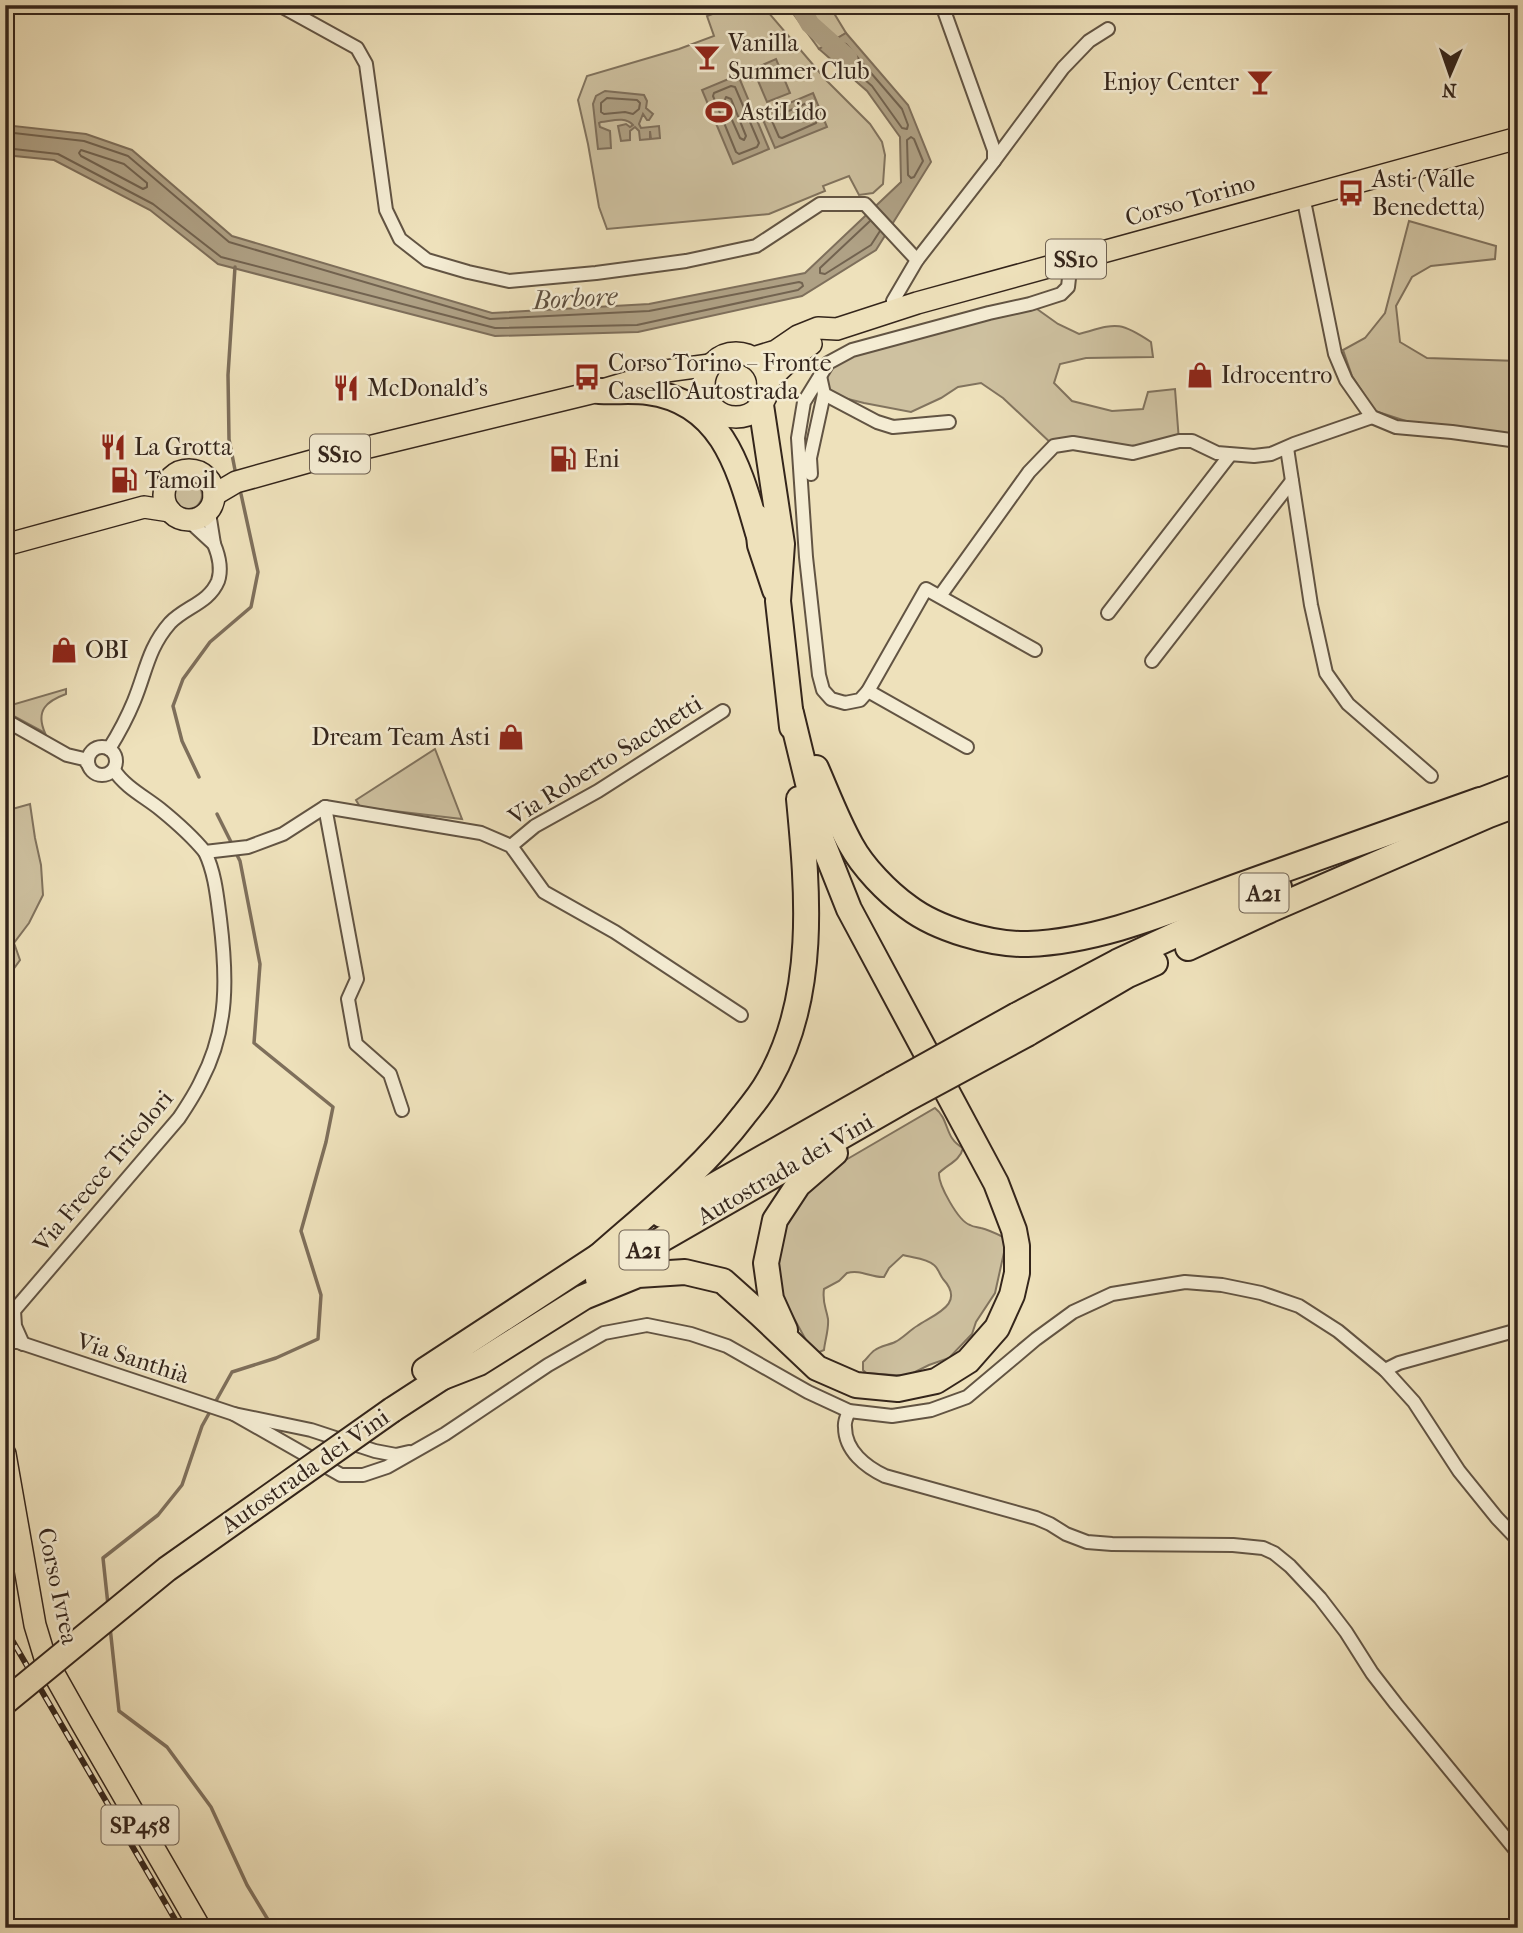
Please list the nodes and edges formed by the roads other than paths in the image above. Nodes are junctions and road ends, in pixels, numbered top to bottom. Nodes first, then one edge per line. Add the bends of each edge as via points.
1 (279, 5) edge
2 (942, 5) edge
3 (1108, 29) dead end
4 (1518, 138) edge
5 (994, 160) junction
6 (1303, 196) junction
7 (917, 260) junction
8 (1066, 262) junction
9 (895, 309) junction
10 (837, 329) junction
11 (753, 358) junction
12 (710, 365) junction
13 (821, 376) junction
14 (768, 381) junction
15 (599, 391) junction
16 (824, 394) junction
17 (705, 396) junction
18 (761, 405) junction
19 (729, 417) junction
20 (1372, 418) junction
21 (949, 422) dead end
22 (1518, 441) edge
23 (1287, 447) junction
24 (1230, 455) junction
25 (811, 474) dead end
26 (1292, 481) junction
27 (192, 502) junction
28 (758, 533) junction
29 (5, 544) edge
30 (214, 544) junction
31 (940, 596) junction
32 (778, 601) junction
33 (1108, 613) dead end
34 (1035, 650) dead end
35 (1152, 661) dead end
36 (868, 691) junction
37 (723, 711) dead end
38 (791, 713) junction
39 (5, 720) edge
40 (967, 747) dead end
41 (109, 749) junction
42 (88, 764) junction
43 (114, 770) junction
44 (1431, 776) dead end
45 (1518, 786) edge
46 (1480, 800) junction
47 (1518, 804) edge
48 (325, 807) junction
49 (511, 846) junction
50 (211, 851) junction
51 (741, 1015) dead end
52 (1022, 1024) junction
53 (898, 1093) junction
54 (402, 1110) dead end
55 (599, 1256) junction
56 (10, 1312) edge
57 (1518, 1330) edge
58 (5, 1332) edge
59 (16, 1343) edge
60 (790, 1344) junction
61 (1385, 1370) junction
62 (443, 1377) junction
63 (389, 1403) junction
64 (849, 1411) junction
65 (234, 1414) junction
66 (416, 1451) junction
67 (5, 1454) edge
68 (1518, 1541) edge
69 (5, 1681) edge
70 (5, 1702) edge
71 (5, 1761) edge
72 (5, 1768) edge
73 (1518, 1853) edge
74 (200, 1928) edge

1 - 7 street via 357,48 366,64 386,210 400,239 427,260 509,281 686,261 756,246 820,204 865,204
2 - 5 street
3 - 5 street via 1063,68
4 - 6 main road, Corso Torino / SS10
5 - 7 street
6 - 8 main road, Corso Torino / SS10
6 - 20 street via 1335,354
7 - 9 street via 893,301
8 - 9 main road, Corso Torino / SS10
8 - 13 street via 1068,287 1061,294 852,350 828,363
9 - 10 main road, Corso Torino / SS10
10 - 11 main road, Corso Torino via 818,328
10 - 14 main road, Corso Torino via 793,357
11 - 12 main road, Corso Torino via 726,354
11 - 14 main road
12 - 15 main road, Corso Torino via 666,371
12 - 17 main road via 703,385
13 - 16 street
13 - 36 street via 804,402 799,438 819,675 831,699 845,703 860,700
14 - 18 main road, Corso Torino
15 - 17 main road, Corso Torino via 650,387
15 - 27 main road, Corso Torino / SS10 via 236,482
15 - 28 highway via 649,392 698,412 718,431 733,457
16 - 21 street via 893,427
16 - 25 street via 810,458
17 - 19 main road, Corso Torino via 714,410
18 - 19 main road via 747,416
18 - 32 highway via 782,544
19 - 28 highway via 750,459
20 - 22 street via 1396,427
20 - 23 street
23 - 24 street via 1271,454
23 - 26 street
24 - 31 street via 1192,441 1133,453 1073,443 1054,446 1029,472
24 - 33 street
26 - 35 street
26 - 44 street via 1326,673 1349,704
27 - 29 main road, Corso Torino / SS10 via 144,507
27 - 30 street
27 - 30 street via 210,519
28 - 32 highway
30 - 41 street via 220,570 214,589 172,622 151,650
31 - 34 street
31 - 36 street via 926,589
32 - 38 highway
36 - 40 street
37 - 49 street, Via Roberto Sacchetti via 535,826
38 - 46 highway via 850,844 894,896 918,914 1007,943 1057,941 1140,922
38 - 55 highway via 807,906 799,988 785,1047 768,1082 714,1152
38 - 60 highway via 822,841 849,909 996,1183 1017,1246 1017,1273 997,1328 968,1362 936,1381 898,1389 856,1385 817,1368
39 - 42 street
41 - 42 street via 96,748
41 - 43 street via 117,761
42 - 43 street via 101,775
43 - 50 street
45 - 46 highway, Autostrada dei Vini / A21
46 - 52 highway, Autostrada dei Vini / A21 via 1117,962
47 - 52 highway, Autostrada dei Vini / A21 via 1269,910
48 - 49 street via 481,833
48 - 50 street via 283,834 248,847
48 - 54 street via 358,979 348,999 356,1044 390,1074
49 - 51 street via 544,892 615,932
50 - 56 street, Via Frecce Tricolori via 225,964 223,1013 202,1080 179,1118
52 - 53 highway, Autostrada dei Vini / A21, bridge
53 - 55 highway, Autostrada dei Vini / A21 via 656,1219
53 - 60 highway via 798,1185 775,1220 766,1263 771,1299
53 - 62 highway, Autostrada dei Vini / A21
55 - 63 highway, Autostrada dei Vini / A21
56 - 59 street
57 - 61 street
58 - 59 street, Via Santhià
59 - 65 street, Via Santhià
60 - 62 highway via 723,1281 685,1272 638,1275 584,1297 479,1363
61 - 64 street via 1299,1306 1261,1293 1185,1282 1112,1294 1073,1312 967,1397 931,1410 892,1416
61 - 68 street via 1414,1402 1459,1471
62 - 63 highway, Autostrada dei Vini / A21
63 - 69 highway, Autostrada dei Vini / A21 via 153,1558
63 - 70 highway, Autostrada dei Vini / A21, bridge via 167,1569
64 - 66 street via 727,1346 648,1325 604,1333
64 - 73 street via 844,1425 851,1448 870,1469 885,1476 1036,1518 1087,1542 1233,1545 1274,1553 1321,1598 1388,1694
65 - 66 street, Via Santhià via 311,1430 375,1451 396,1455
65 - 66 street, Via Santhià via 341,1475 363,1475
67 - 74 main road, Corso Ivrea / SP458 via 45,1658
71 - 72 street

